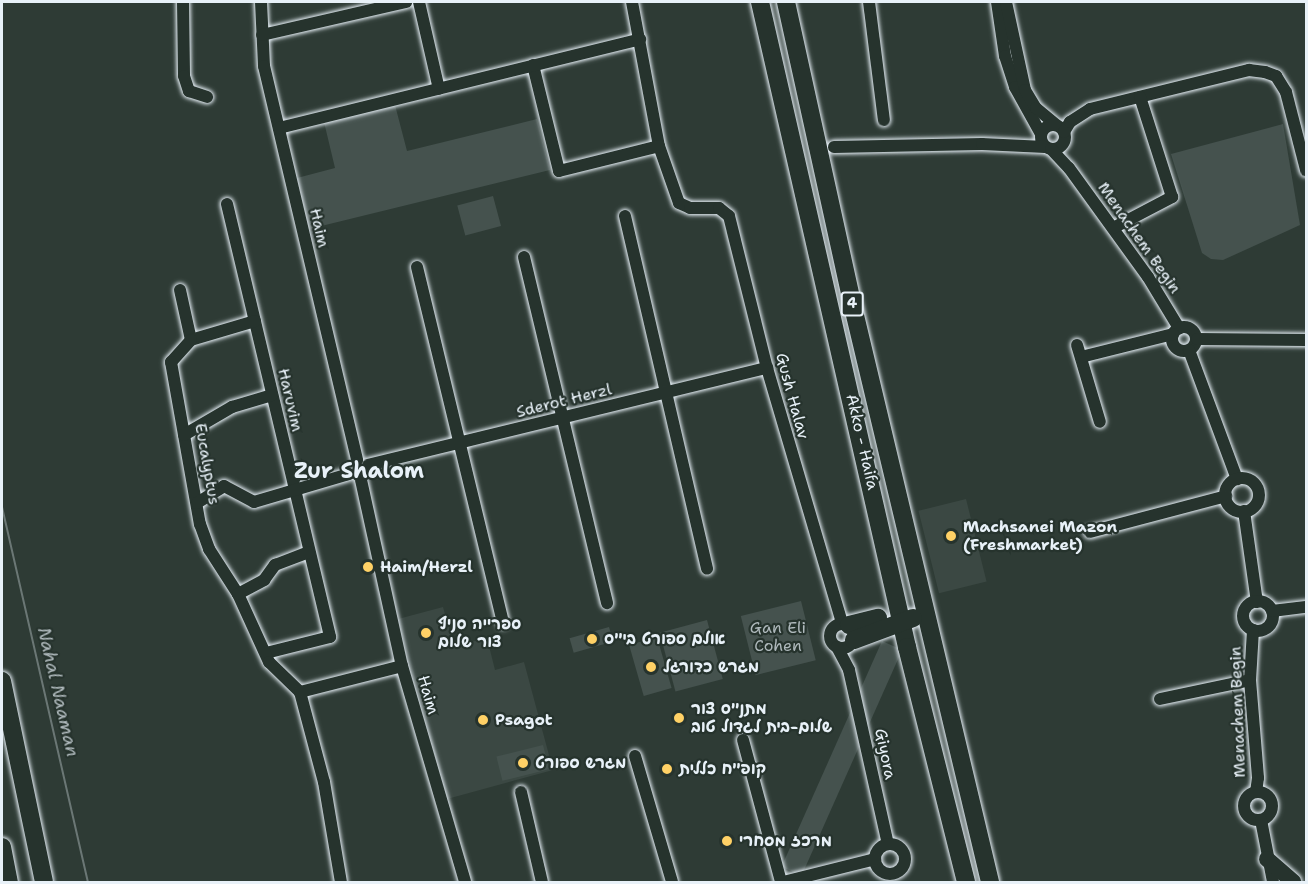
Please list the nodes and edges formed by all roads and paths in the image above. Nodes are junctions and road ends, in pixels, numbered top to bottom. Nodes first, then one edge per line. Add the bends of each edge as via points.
1 (183, 2) edge
2 (261, 2) edge
3 (406, 2) edge
4 (420, 2) edge
5 (632, 2) edge
6 (760, 2) edge
7 (786, 2) edge
8 (869, 2) edge
9 (997, 2) edge
10 (1005, 2) edge
11 (262, 35) junction
12 (640, 39) junction
13 (533, 65) junction
14 (439, 88) junction
15 (207, 97) dead end
16 (1140, 97) junction
17 (884, 120) dead end
18 (279, 128) junction
19 (1062, 133) junction
20 (1044, 142) junction
21 (659, 146) junction
22 (834, 147) dead end
23 (1069, 168) junction
24 (1306, 170) edge
25 (227, 204) dead end
26 (625, 216) dead end
27 (1113, 228) junction
28 (524, 257) dead end
29 (417, 267) dead end
30 (180, 290) dead end
31 (255, 321) junction
32 (1176, 331) junction
33 (191, 339) junction
34 (1197, 339) junction
35 (1306, 340) edge
36 (1189, 350) junction
37 (767, 368) junction
38 (666, 393) junction
39 (272, 395) junction
40 (562, 418) junction
41 (1100, 422) dead end
42 (184, 435) junction
43 (459, 443) junction
44 (363, 463) junction
45 (349, 474) junction
46 (1237, 479) junction
47 (361, 480) junction
48 (295, 490) junction
49 (1226, 496) junction
50 (197, 503) junction
51 (1244, 511) junction
52 (1090, 532) dead end
53 (309, 552) junction
54 (707, 569) dead end
55 (894, 587) junction
56 (238, 594) junction
57 (1257, 602) junction
58 (607, 603) dead end
59 (922, 605) junction
60 (1306, 607) edge
61 (1272, 611) junction
62 (902, 622) junction
63 (503, 623) dead end
64 (1253, 630) junction
65 (873, 631) junction
66 (844, 634) junction
67 (907, 647) junction
68 (266, 653) junction
69 (402, 666) junction
70 (1250, 680) junction
71 (2, 681) edge
72 (300, 692) junction
73 (1160, 699) dead end
74 (743, 740) dead end
75 (635, 756) dead end
76 (521, 792) dead end
77 (1256, 792) junction
78 (1261, 820) junction
79 (888, 844) junction
80 (2, 847) edge
81 (875, 859) junction
82 (900, 869) junction
83 (1269, 873) edge
84 (886, 877) edge
85 (9, 882) edge
86 (44, 882) edge
87 (341, 882) edge
88 (465, 882) edge
89 (542, 882) edge
90 (672, 882) edge
91 (782, 882) edge
92 (900, 882) edge
93 (966, 882) edge
94 (990, 882) edge
95 (1293, 882) edge

1 - 15 street via 184,76 189,91
2 - 11 street, Haim
3 - 11 street
4 - 14 street
5 - 12 street
6 - 55 highway, Akko - Haifa / 4
7 - 59 highway, Akko - Haifa / 4
8 - 17 street
9 - 20 street, Menachem Begin via 1005,56 1015,87
10 - 19 street via 1025,90 1036,108
11 - 18 street, Haim via 264,66
12 - 13 street
12 - 21 street
13 - 14 street
13 - 21 street via 559,171
14 - 18 street
16 - 19 street via 1090,109 1070,122
16 - 24 street via 1249,70 1265,72 1280,80 1291,107
16 - 27 street via 1172,196
18 - 44 street, Haim
19 - 20 street
19 - 20 street via 1046,127
19 - 23 street, Menachem Begin
20 - 22 street
20 - 23 street, Menachem Begin
21 - 37 street, Gush Halav via 679,203 690,208 719,208 729,216
23 - 27 street, Menachem Begin
25 - 31 street, Haruvim
26 - 38 street
27 - 32 street, Menachem Begin
28 - 40 street
29 - 43 street
30 - 33 street
31 - 33 street
31 - 39 street, Haruvim
32 - 34 street via 1192,329
32 - 36 street via 1176,347
32 - 41 street via 1079,351
33 - 42 street, Eucalyptus via 171,362
34 - 35 street
34 - 36 street
36 - 46 street
37 - 38 street, Sderot Herzl
37 - 66 street, Gush Halav
38 - 40 street, Sderot Herzl
38 - 54 street
39 - 42 street via 232,407
39 - 48 street, Haruvim
40 - 43 street, Sderot Herzl
40 - 58 street
42 - 50 street, Eucalyptus
43 - 44 street, Sderot Herzl
43 - 63 street
44 - 45 street via 349,466
44 - 47 street via 369,473
45 - 47 street
45 - 48 street
46 - 49 street via 1228,485
46 - 51 street via 1250,480 1258,489 1255,505
47 - 69 street, Haim
48 - 50 street via 254,502 224,486
48 - 53 street, Haruvim
49 - 51 street via 1233,509
49 - 52 street
50 - 56 street, Eucalyptus via 209,549
51 - 57 street
53 - 56 street via 275,565 264,580
53 - 68 street, Haruvim via 330,638
55 - 62 highway, Akko - Haifa / 4
55 - 66 highway via 889,612
56 - 68 street, Eucalyptus
57 - 61 street via 1267,604
57 - 64 street via 1248,606 1243,615
59 - 62 highway via 916,616
59 - 94 highway, Akko - Haifa / 4
60 - 61 street
61 - 64 street via 1268,627
62 - 65 highway
62 - 67 highway, Akko - Haifa / 4
64 - 70 street, Menachem Begin
65 - 66 highway
65 - 67 highway via 890,632
66 - 79 street, Giyora
67 - 93 highway, Akko - Haifa / 4
68 - 72 street, Eucalyptus via 275,670
69 - 72 street
69 - 88 street, Haim
70 - 73 street
70 - 77 street, Menachem Begin
71 - 86 highway
72 - 87 street via 324,782
74 - 91 street
75 - 90 street
76 - 89 street
77 - 78 street via 1264,793 1272,802 1272,812
77 - 78 street via 1245,800 1244,808 1252,819
78 - 83 street
79 - 81 street via 878,850
79 - 82 street via 897,846 903,854
80 - 85 highway
81 - 84 street
81 - 91 street
82 - 84 street
82 - 92 street
83 - 95 main road

